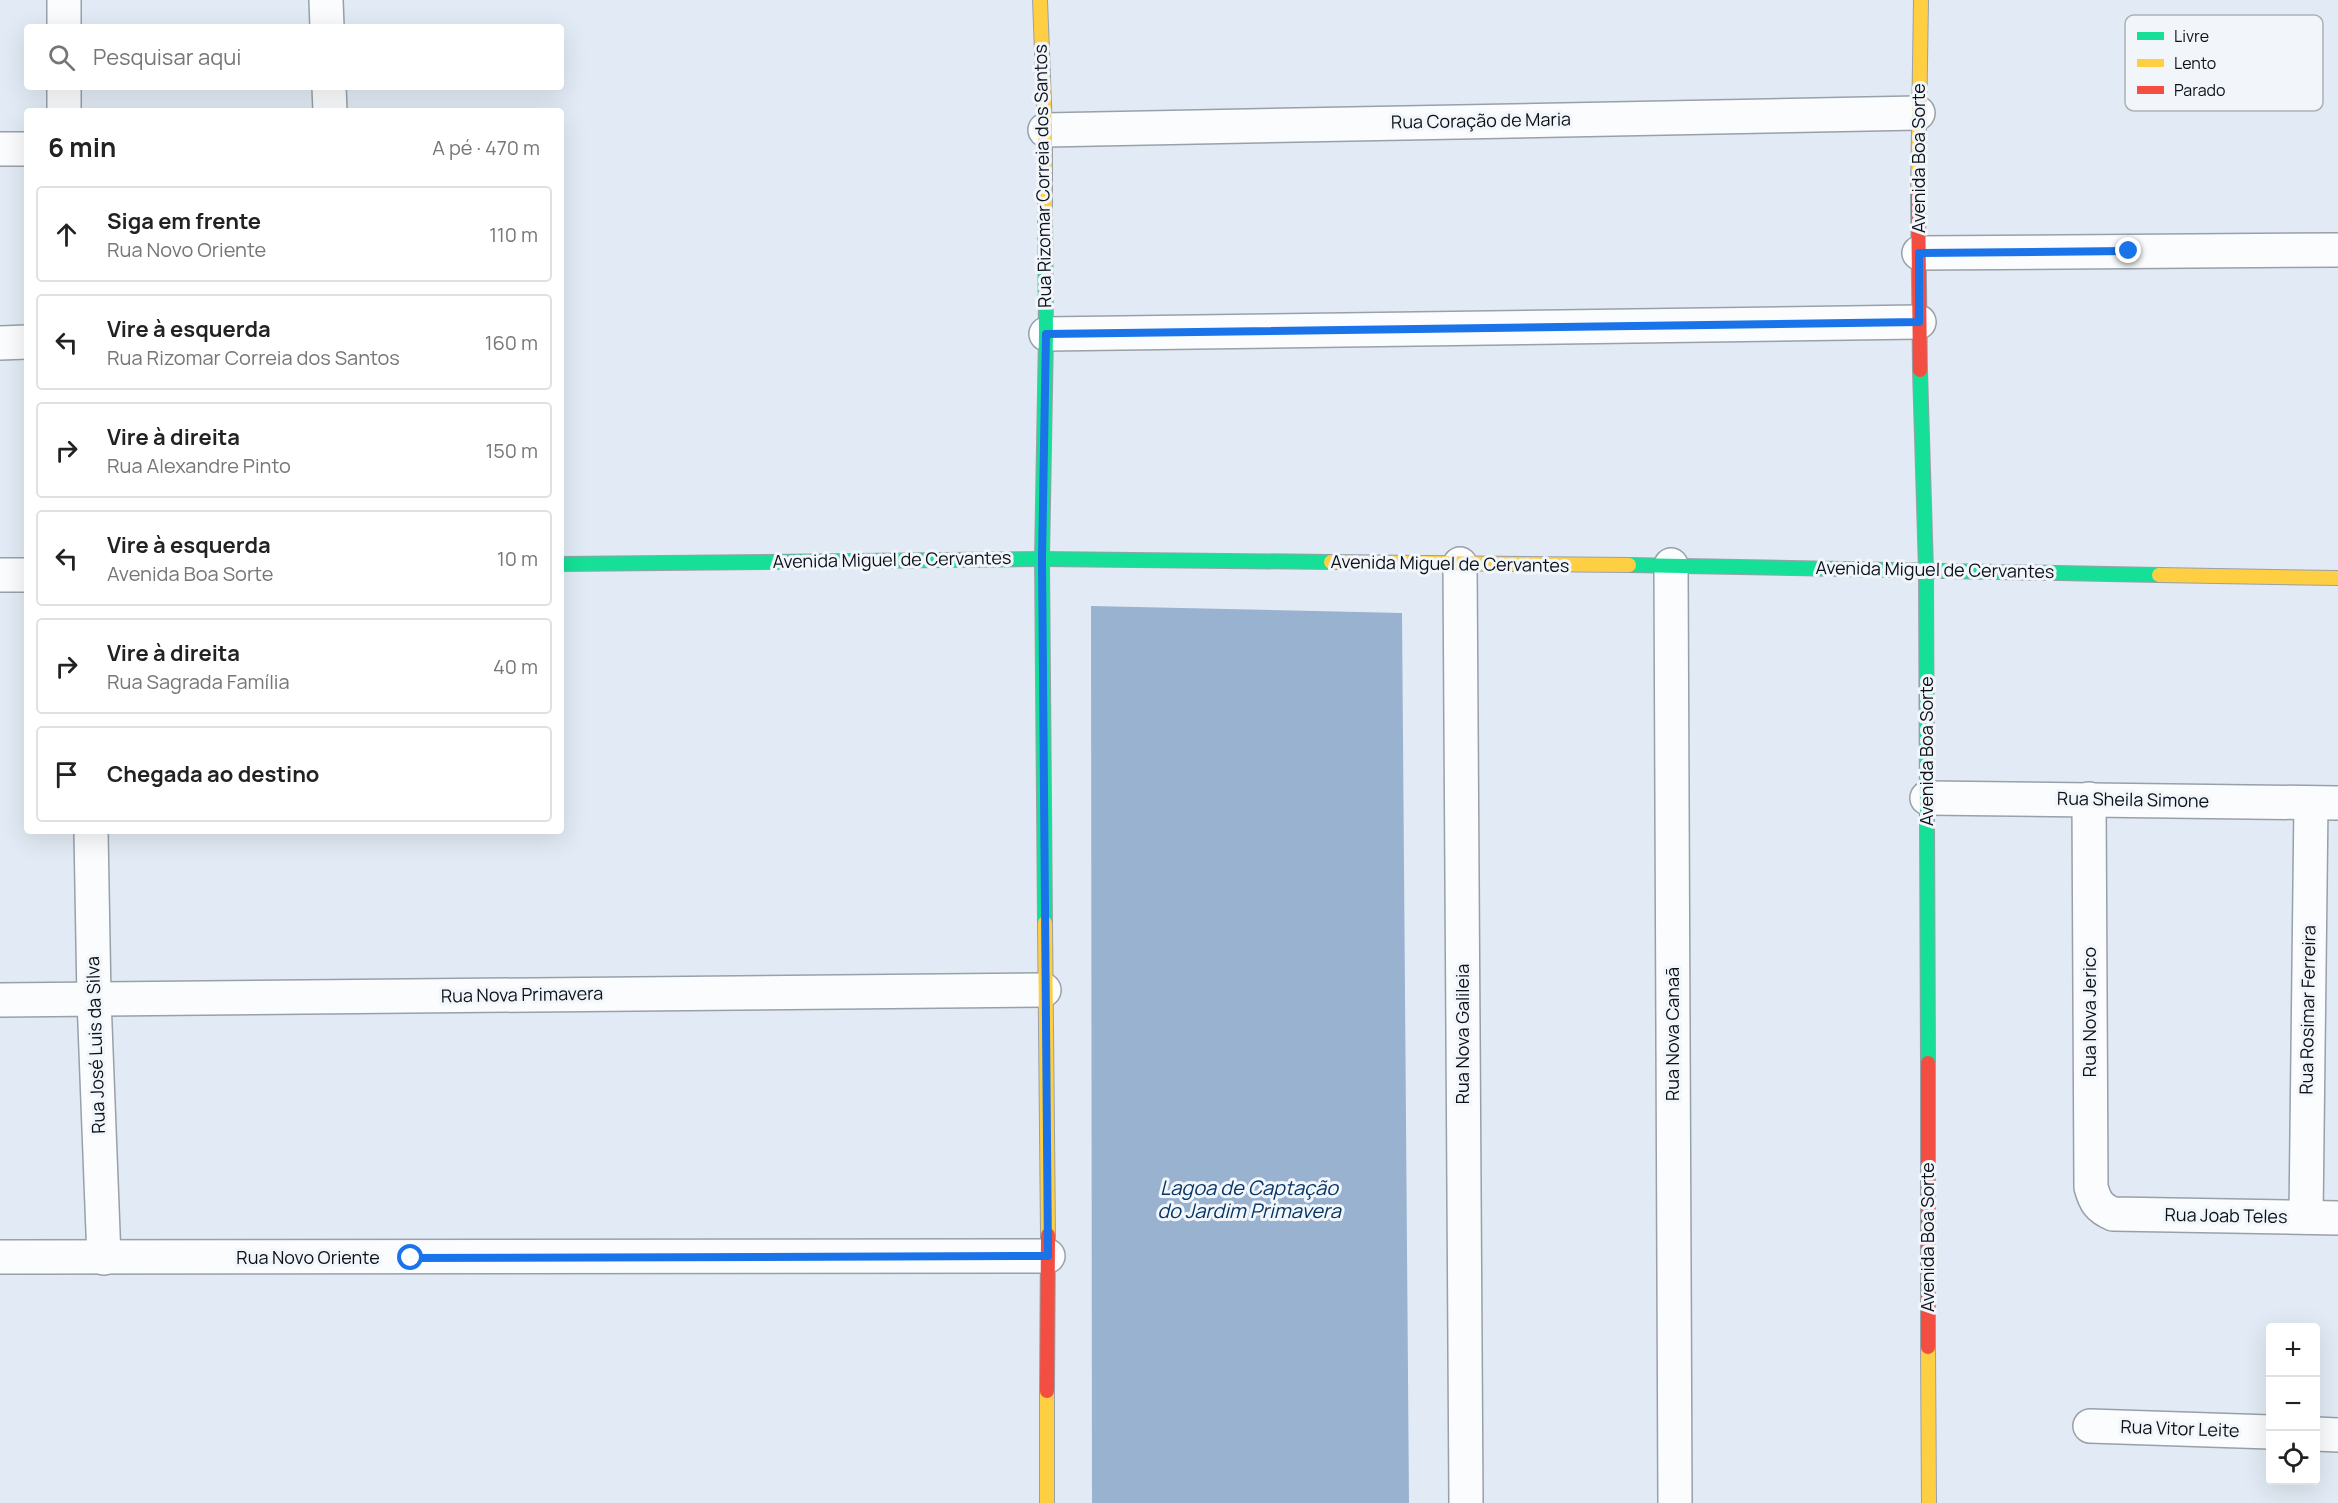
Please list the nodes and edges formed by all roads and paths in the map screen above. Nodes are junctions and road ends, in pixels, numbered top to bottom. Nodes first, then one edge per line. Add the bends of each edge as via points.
1 (63, 0) edge
2 (326, 0) edge
3 (1040, 0) edge
4 (1921, 0) edge
5 (64, 24) edge
6 (327, 24) edge
7 (64, 90) edge
8 (329, 90) edge
9 (64, 108) edge
10 (330, 108) edge
11 (1918, 113) junction
12 (1045, 130) junction
13 (0, 149) edge
14 (24, 149) edge
15 (2338, 250) edge
16 (1919, 253) junction
17 (1919, 322) junction
18 (1046, 334) junction
19 (24, 342) edge
20 (0, 343) edge
21 (1042, 559) junction
22 (564, 564) edge
23 (1460, 564) junction
24 (1671, 565) junction
25 (1926, 570) junction
26 (0, 575) edge
27 (24, 575) edge
28 (2338, 578) edge
29 (1927, 798) junction
30 (2089, 799) junction
31 (2325, 803) edge
32 (91, 834) edge
33 (1044, 990) junction
34 (94, 999) junction
35 (0, 1000) edge
36 (2113, 1214) joint
37 (2306, 1217) junction
38 (2338, 1218) edge
39 (1048, 1256) junction
40 (0, 1257) edge
41 (104, 1258) junction
42 (2090, 1426) dead end
43 (2266, 1432) edge
44 (2320, 1434) edge
45 (2338, 1435) edge
46 (1047, 1503) edge
47 (1466, 1503) edge
48 (1675, 1503) edge
49 (1929, 1503) edge

1 - 5 street
2 - 6 street
3 - 12 street, Rua Rizomar Correia dos Santos
4 - 11 street, Avenida Boa Sorte
7 - 9 street
8 - 10 street
11 - 12 street, Rua Coração de Maria
11 - 16 street, Avenida Boa Sorte
12 - 18 street, Rua Rizomar Correia dos Santos
13 - 14 street
15 - 16 street
16 - 17 street, Avenida Boa Sorte
17 - 18 street
17 - 25 street, Avenida Boa Sorte
18 - 21 street, Rua Rizomar Correia dos Santos
19 - 20 street
21 - 22 street, Avenida Miguel de Cervantes
21 - 23 street, Avenida Miguel de Cervantes
21 - 33 street, Rua Rizomar Correia dos Santos
23 - 24 street, Avenida Miguel de Cervantes
23 - 47 street, Rua Nova Galileia
24 - 25 street, Avenida Miguel de Cervantes
24 - 48 street, Rua Nova Canaã
25 - 28 street, Avenida Miguel de Cervantes
25 - 29 street, Avenida Boa Sorte
26 - 27 street
29 - 30 street, Rua Sheila Simone
29 - 49 street, Avenida Boa Sorte
30 - 31 street, Rua Sheila Simone
30 - 36 street, Rua Nova Jerico via 2091,1187 2095,1201
31 - 37 street, Rua Rosimar Ferreira
32 - 34 street, Rua José Luis da Silva
33 - 34 street, Rua Nova Primavera
33 - 39 street, Rua Rizomar Correia dos Santos
34 - 35 street, Rua Nova Primavera
34 - 41 street, Rua José Luis da Silva
36 - 37 street, Rua Joab Teles
37 - 38 street, Rua Joab Teles
39 - 41 street, Rua Novo Oriente
39 - 46 street, Rua Rizomar Correia dos Santos
40 - 41 street, Rua Novo Oriente
42 - 43 street, Rua Vitor Leite
44 - 45 street

